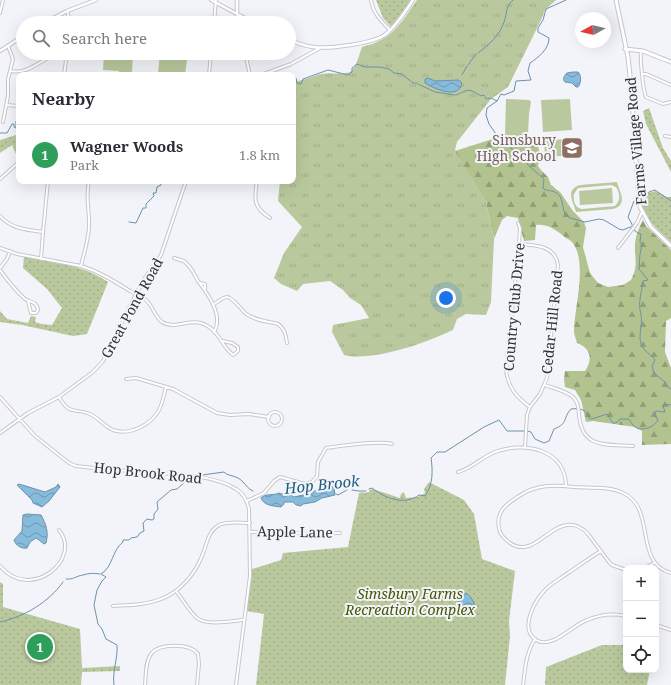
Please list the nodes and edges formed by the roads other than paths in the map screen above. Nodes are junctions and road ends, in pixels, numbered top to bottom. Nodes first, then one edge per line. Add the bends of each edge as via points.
1 (3, 0) edge
2 (96, 0) edge
3 (211, 0) edge
4 (238, 0) edge
5 (371, 0) edge
6 (413, 0) edge
7 (616, 0) edge
8 (216, 1) edge
9 (66, 11) junction
10 (0, 13) edge
11 (237, 14) junction
12 (57, 16) edge
13 (68, 16) edge
14 (215, 16) edge
15 (241, 16) edge
16 (390, 30) junction
17 (16, 41) edge
18 (296, 42) edge
19 (8, 46) junction
20 (321, 47) junction
21 (626, 49) junction
22 (641, 50) junction
23 (0, 51) edge
24 (43, 60) edge
25 (66, 60) edge
26 (210, 60) edge
27 (247, 60) edge
28 (671, 62) edge
29 (11, 71) junction
30 (16, 72) edge
31 (21, 72) edge
32 (64, 72) edge
33 (209, 72) edge
34 (249, 72) edge
35 (269, 72) edge
36 (643, 74) junction
37 (671, 85) edge
38 (671, 102) edge
39 (7, 105) junction
40 (16, 106) edge
41 (3, 122) dead end
42 (665, 136) dead end
43 (671, 137) edge
44 (16, 165) edge
45 (0, 180) edge
46 (48, 184) edge
47 (88, 184) edge
48 (185, 184) edge
49 (257, 184) edge
50 (642, 212) junction
51 (0, 216) edge
52 (270, 218) dead end
53 (518, 223) dead end
54 (43, 232) junction
55 (519, 244) junction
56 (671, 246) edge
57 (0, 248) edge
58 (618, 248) dead end
59 (10, 252) junction
60 (174, 258) dead end
61 (41, 259) junction
62 (81, 266) junction
63 (0, 269) edge
64 (136, 294) junction
65 (28, 301) junction
66 (213, 305) junction
67 (214, 332) junction
68 (223, 341) junction
69 (287, 343) dead end
70 (126, 379) dead end
71 (544, 385) junction
72 (166, 387) junction
73 (0, 397) edge
74 (59, 397) junction
75 (530, 407) junction
76 (269, 417) junction
77 (19, 418) junction
78 (0, 433) edge
79 (392, 444) dead end
80 (633, 446) dead end
81 (525, 447) junction
82 (458, 472) dead end
83 (566, 486) junction
84 (247, 501) junction
85 (250, 523) junction
86 (60, 530) dead end
87 (250, 532) junction
88 (340, 533) dead end
89 (601, 551) junction
90 (654, 563) junction
91 (650, 565) edge
92 (0, 566) edge
93 (623, 569) edge
94 (671, 573) edge
95 (176, 591) junction
96 (113, 606) dead end
97 (623, 616) edge
98 (243, 620) junction
99 (659, 626) edge
100 (671, 630) edge
101 (535, 639) junction
102 (145, 685) edge
103 (197, 685) edge
104 (236, 685) edge
105 (523, 685) edge

1 - 10 street
2 - 9 street
3 - 8 street
4 - 11 street
5 - 16 street via 377,17
6 - 16 street
7 - 21 main road, Farms Village Road
8 - 11 street
8 - 14 street
9 - 12 street
9 - 13 street
11 - 15 street
16 - 20 street via 380,38 364,43
17 - 19 street
18 - 20 street
19 - 23 street
19 - 29 street via 13,59
20 - 35 street via 292,64
21 - 22 main road
21 - 50 main road, Farms Village Road via 632,85
22 - 28 main road
22 - 36 street
24 - 31 street
25 - 32 street
26 - 33 street
27 - 34 street
29 - 30 street
29 - 39 street via 8,79
36 - 37 street
36 - 38 street via 646,98 663,104
39 - 40 street
39 - 41 street
42 - 43 street
44 - 45 street
46 - 54 street
47 - 62 street via 86,198 89,229
48 - 64 street, Great Pond Road via 161,255
49 - 52 street via 256,203 260,211
50 - 56 main road, Farms Village Road via 651,227
50 - 58 street
51 - 54 street via 7,223 19,228
53 - 55 street, Country Club Drive
54 - 61 street
55 - 71 street, Cedar Hill Road via 547,248 558,261 548,369
55 - 75 street, Country Club Drive via 506,370 515,394
57 - 59 street
59 - 61 street
59 - 63 street
60 - 66 street via 188,265
61 - 62 street
62 - 64 street
63 - 65 street via 11,285
64 - 67 street via 145,299 164,323 198,323
64 - 74 street, Great Pond Road via 103,361 93,372
65 - 65 street via 31,313 36,313 37,304
66 - 67 street via 218,321
66 - 69 street via 225,297 228,298 250,316 281,326
67 - 68 street
68 - 68 street via 234,355 238,352 236,345
70 - 72 street via 136,378
71 - 75 street, Cedar Hill Road
71 - 80 street via 574,398 579,409 581,427 590,440 604,444
72 - 74 street via 157,414 142,426 122,432 112,429 85,412 70,410
72 - 76 street via 217,413
73 - 77 street, Hop Brook Road
74 - 77 street, Great Pond Road
75 - 81 street, Cedar Hill Road via 526,421
76 - 76 street via 270,423 274,426 281,422 281,416 277,412
77 - 78 street, Great Pond Road
77 - 84 street, Hop Brook Road via 35,436 76,466 201,477 231,486
79 - 84 street via 326,448 318,462 317,476 312,482 304,484 280,477 264,493
81 - 82 street via 495,452
81 - 83 street via 534,448 554,458 564,471
83 - 89 street via 545,486 529,490 509,503 500,512 498,522 502,536 511,544 522,547 534,544 558,527 576,526 584,530
83 - 90 street via 618,491 634,501 640,512
84 - 85 street
85 - 87 street
85 - 95 street via 229,522 212,531 197,567
86 - 92 street via 65,541 60,563 43,577 33,580 15,578
87 - 88 street, Apple Lane
87 - 98 street via 250,576
89 - 93 street via 612,565
89 - 101 street via 547,588 535,604 528,619 528,629
90 - 91 street
90 - 94 street
95 - 96 street via 162,599
95 - 98 street via 200,620
97 - 101 street via 610,614 594,618 577,625 552,642
98 - 104 street
99 - 100 street
101 - 105 street via 528,654
102 - 103 street via 151,653 159,648 182,646 191,648 198,654

